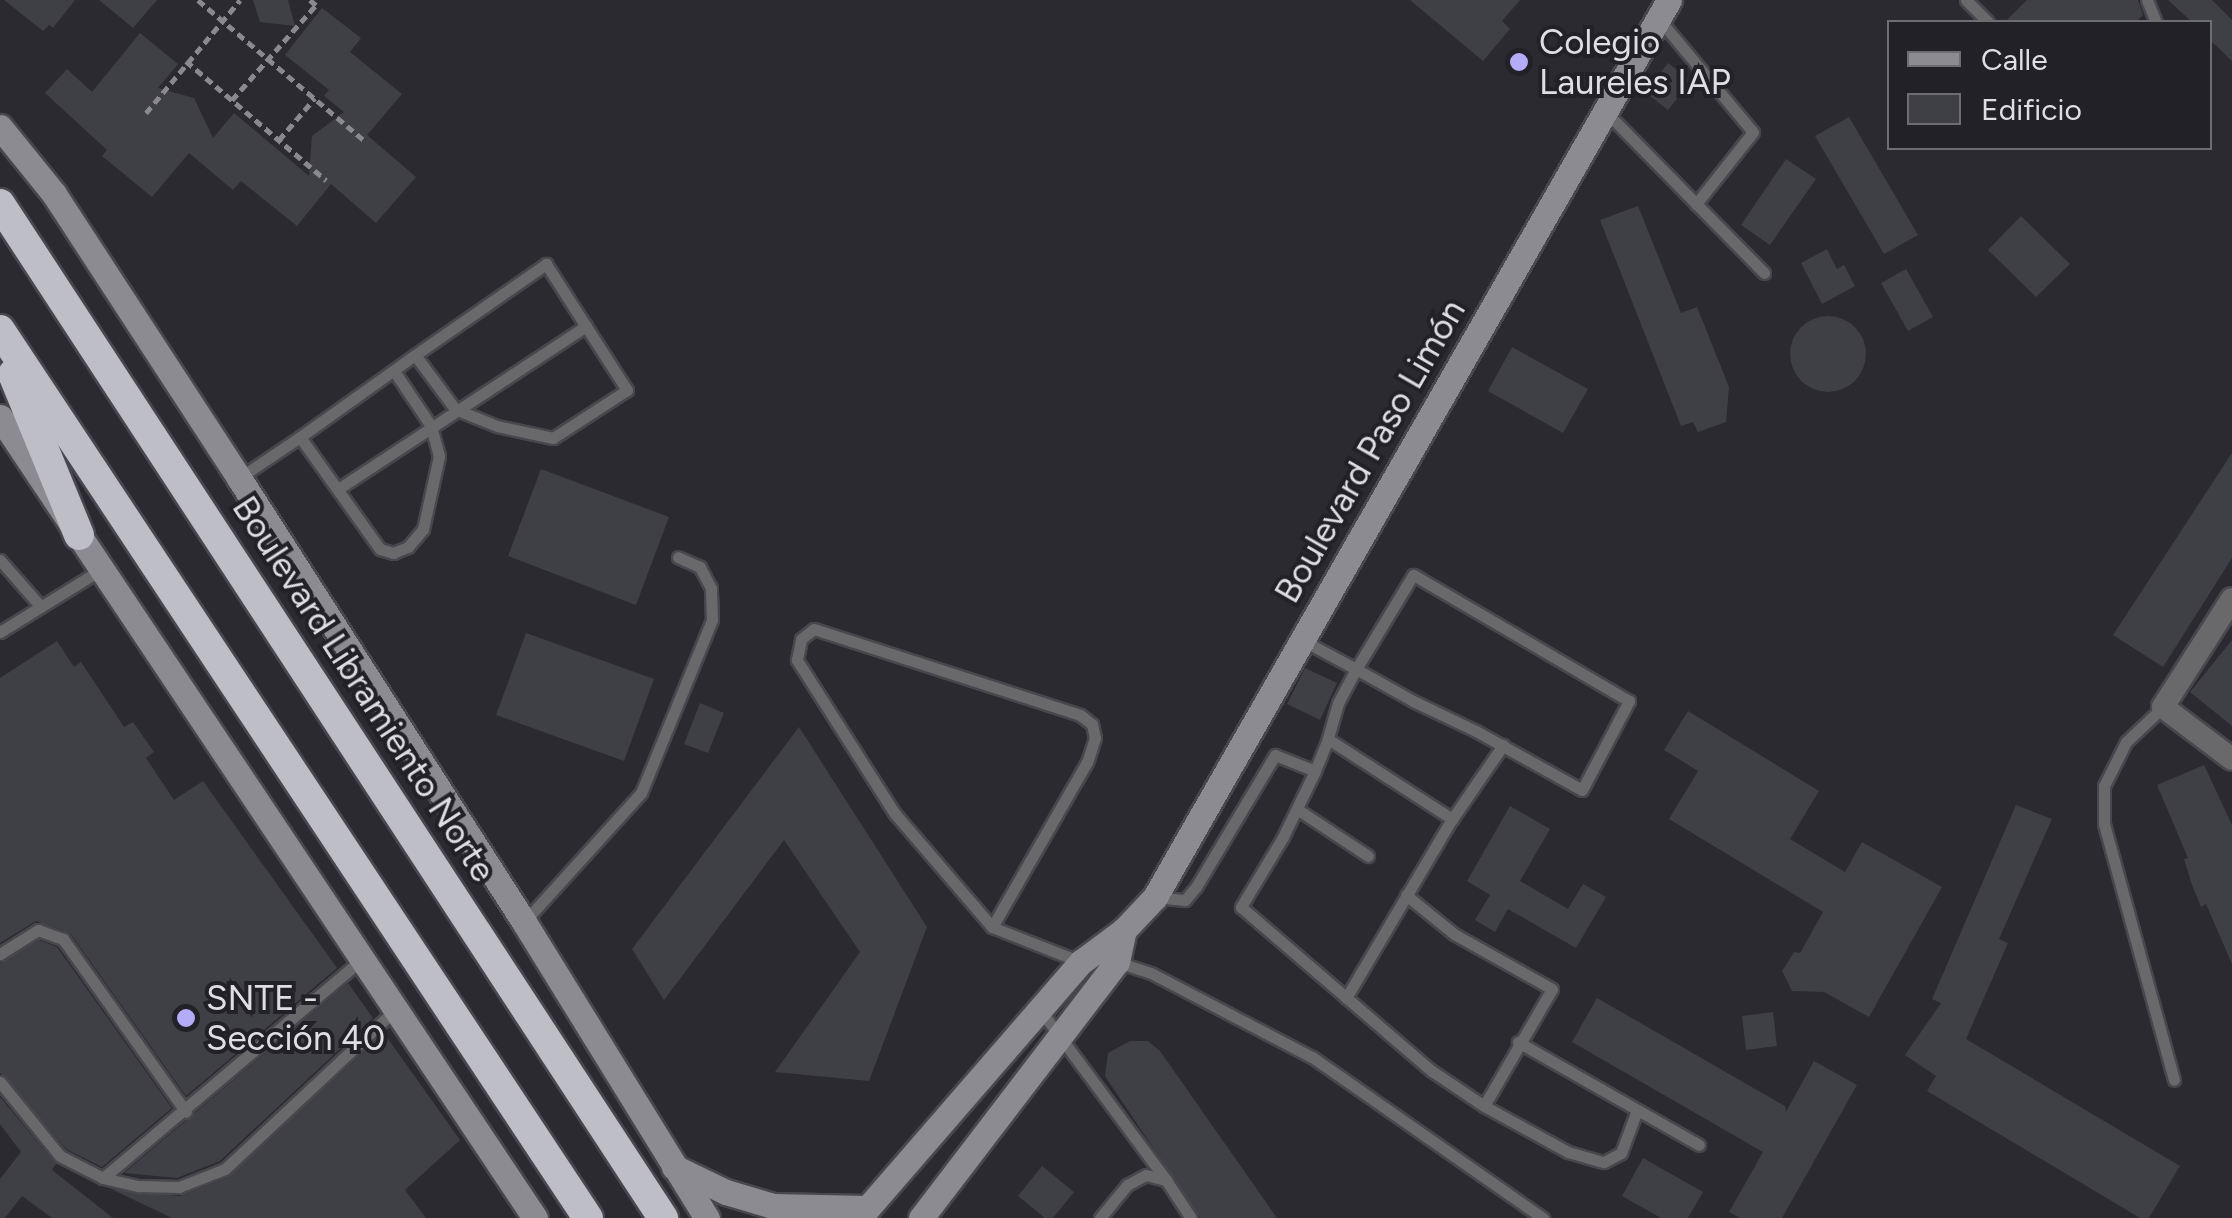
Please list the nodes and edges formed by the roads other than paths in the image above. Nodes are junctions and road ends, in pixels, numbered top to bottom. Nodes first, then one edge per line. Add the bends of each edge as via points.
1 (1966, 0) edge
2 (1664, 9) edge
3 (1986, 20) edge
4 (0, 111) edge
5 (1605, 112) junction
6 (0, 127) edge
7 (54, 194) junction
8 (0, 204) edge
9 (1696, 204) junction
10 (1764, 273) dead end
11 (586, 326) junction
12 (0, 330) edge
13 (0, 344) edge
14 (416, 355) junction
15 (394, 371) junction
16 (455, 409) junction
17 (0, 417) edge
18 (431, 426) junction
19 (300, 436) junction
20 (239, 478) junction
21 (338, 489) junction
22 (79, 535) junction
23 (678, 557) dead end
24 (0, 560) edge
25 (102, 569) junction
26 (2232, 600) edge
27 (41, 607) junction
28 (0, 632) edge
29 (1302, 640) junction
30 (1356, 668) junction
31 (2164, 707) junction
32 (1328, 739) junction
33 (1503, 746) junction
34 (2232, 759) edge
35 (1315, 771) junction
36 (1297, 809) junction
37 (1452, 819) junction
38 (1368, 856) dead end
39 (1406, 895) junction
40 (1155, 898) junction
41 (524, 922) junction
42 (992, 927) junction
43 (1124, 930) junction
44 (0, 954) edge
45 (362, 959) junction
46 (1081, 962) junction
47 (1117, 962) junction
48 (1346, 998) junction
49 (395, 1010) junction
50 (1041, 1011) junction
51 (1063, 1035) junction
52 (1518, 1042) junction
53 (2174, 1080) dead end
54 (0, 1082) edge
55 (1484, 1106) junction
56 (186, 1112) junction
57 (1636, 1113) junction
58 (1699, 1145) dead end
59 (674, 1167) junction
60 (103, 1178) junction
61 (1166, 1180) junction
62 (863, 1213) edge
63 (932, 1213) edge
64 (531, 1216) edge
65 (588, 1218) edge
66 (663, 1218) edge
67 (706, 1218) edge
68 (1100, 1218) edge
69 (1191, 1218) edge
70 (1543, 1218) edge

1 - 3 lane
2 - 5 street, Boulevard Paso Limón
2 - 9 lane via 1753,132
4 - 7 street
5 - 9 lane
5 - 29 street, Boulevard Paso Limón
6 - 7 street
7 - 20 street
8 - 66 highway, Boulevard Libramiento Norte
9 - 10 lane
11 - 14 lane via 546,264
11 - 16 lane
11 - 16 lane via 626,390 553,438
12 - 65 highway
13 - 22 highway
14 - 15 lane
14 - 16 lane
15 - 18 lane
15 - 19 lane
16 - 18 lane
17 - 22 street
18 - 21 lane
18 - 21 lane via 439,456 435,484 422,528 408,546 380,550
19 - 20 lane
19 - 21 lane
20 - 41 street
22 - 25 street
23 - 41 lane via 700,567 710,588 712,620 642,793
24 - 27 lane
25 - 27 lane
25 - 45 street
26 - 31 street
27 - 28 lane
29 - 30 lane
29 - 40 street, Boulevard Paso Limón
30 - 32 lane
30 - 33 lane
30 - 33 lane via 1413,575 1629,701 1582,790
31 - 34 street
31 - 53 lane via 2126,742 2111,771 2104,824
32 - 35 lane
32 - 37 lane
33 - 37 lane
35 - 36 lane
35 - 40 lane via 1275,754 1196,886 1184,900
36 - 38 lane
36 - 48 lane via 1241,906
37 - 39 lane
39 - 48 lane
39 - 52 lane via 1454,934 1552,989
40 - 43 street, Boulevard Paso Limón
41 - 59 street
42 - 42 lane via 896,814 797,660 800,639 814,628 1092,724 1088,762
42 - 46 lane
43 - 46 street, Boulevard Paso Limón
43 - 47 street
44 - 56 lane via 38,930 63,939
45 - 49 street
45 - 56 lane
46 - 50 street, Boulevard Paso Limón
47 - 51 street
47 - 70 lane via 1312,1058
48 - 55 lane
49 - 60 lane via 225,1169 179,1187
49 - 64 street
50 - 51 lane
50 - 62 street, Boulevard Paso Limón
51 - 61 lane
51 - 63 street
52 - 55 lane
52 - 57 lane
54 - 60 lane via 60,1156
55 - 57 lane via 1568,1152 1604,1162 1621,1152
56 - 60 lane
57 - 58 lane
59 - 62 street via 773,1206
59 - 67 street
61 - 68 lane via 1146,1175
61 - 69 lane

